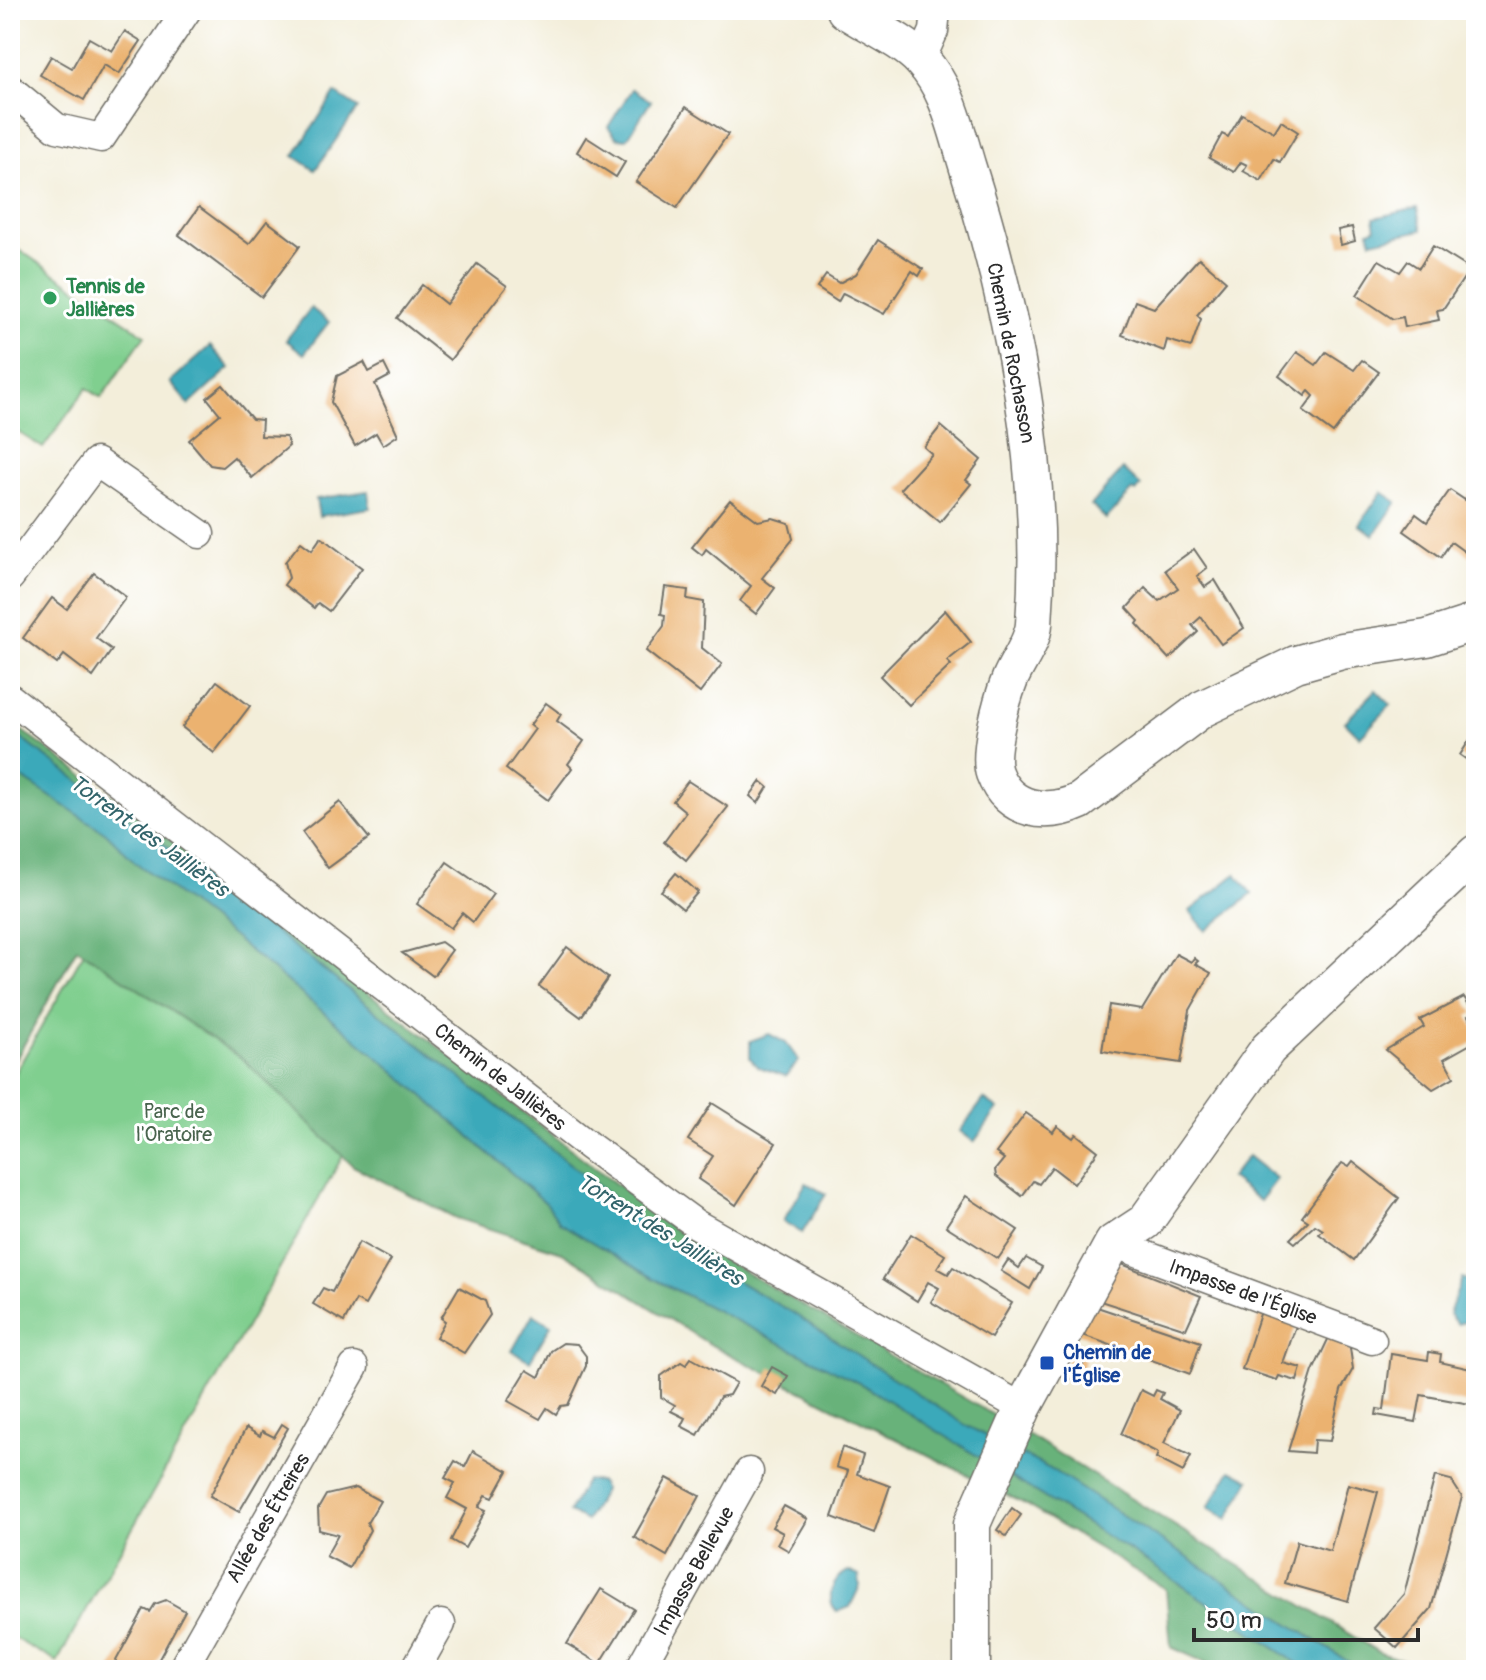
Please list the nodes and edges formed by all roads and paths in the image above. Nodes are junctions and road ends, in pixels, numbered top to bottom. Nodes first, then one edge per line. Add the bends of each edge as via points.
1 (187, 10) edge
2 (845, 10) edge
3 (936, 10) edge
4 (921, 60) junction
5 (10, 89) edge
6 (200, 534) dead end
7 (10, 577) edge
8 (1476, 622) edge
9 (10, 698) edge
10 (1476, 853) edge
11 (1113, 1243) junction
12 (1372, 1340) dead end
13 (354, 1367) dead end
14 (1019, 1417) junction
15 (749, 1472) dead end
16 (441, 1624) dead end
17 (182, 1670) edge
18 (415, 1670) edge
19 (639, 1670) edge
20 (972, 1670) edge

1 - 5 street via 101,138 57,128
2 - 4 street, Chemin de Rochasson
3 - 4 street via 934,31
4 - 8 street, Chemin de Rochasson via 946,97 985,220 1027,418 1037,524 1034,628 1009,681 995,745 994,773 1011,797 1036,810 1059,810 1080,801 1202,709 1296,664 1427,638
6 - 7 street via 96,462
9 - 14 street, Chemin de Jallières via 696,1224
10 - 11 street via 1268,1049 1145,1222
11 - 12 street, Impasse de l'Église
11 - 14 street
13 - 17 street, Allée des Étreires
14 - 20 street via 972,1524
15 - 19 street, Impasse Bellevue
16 - 18 street

